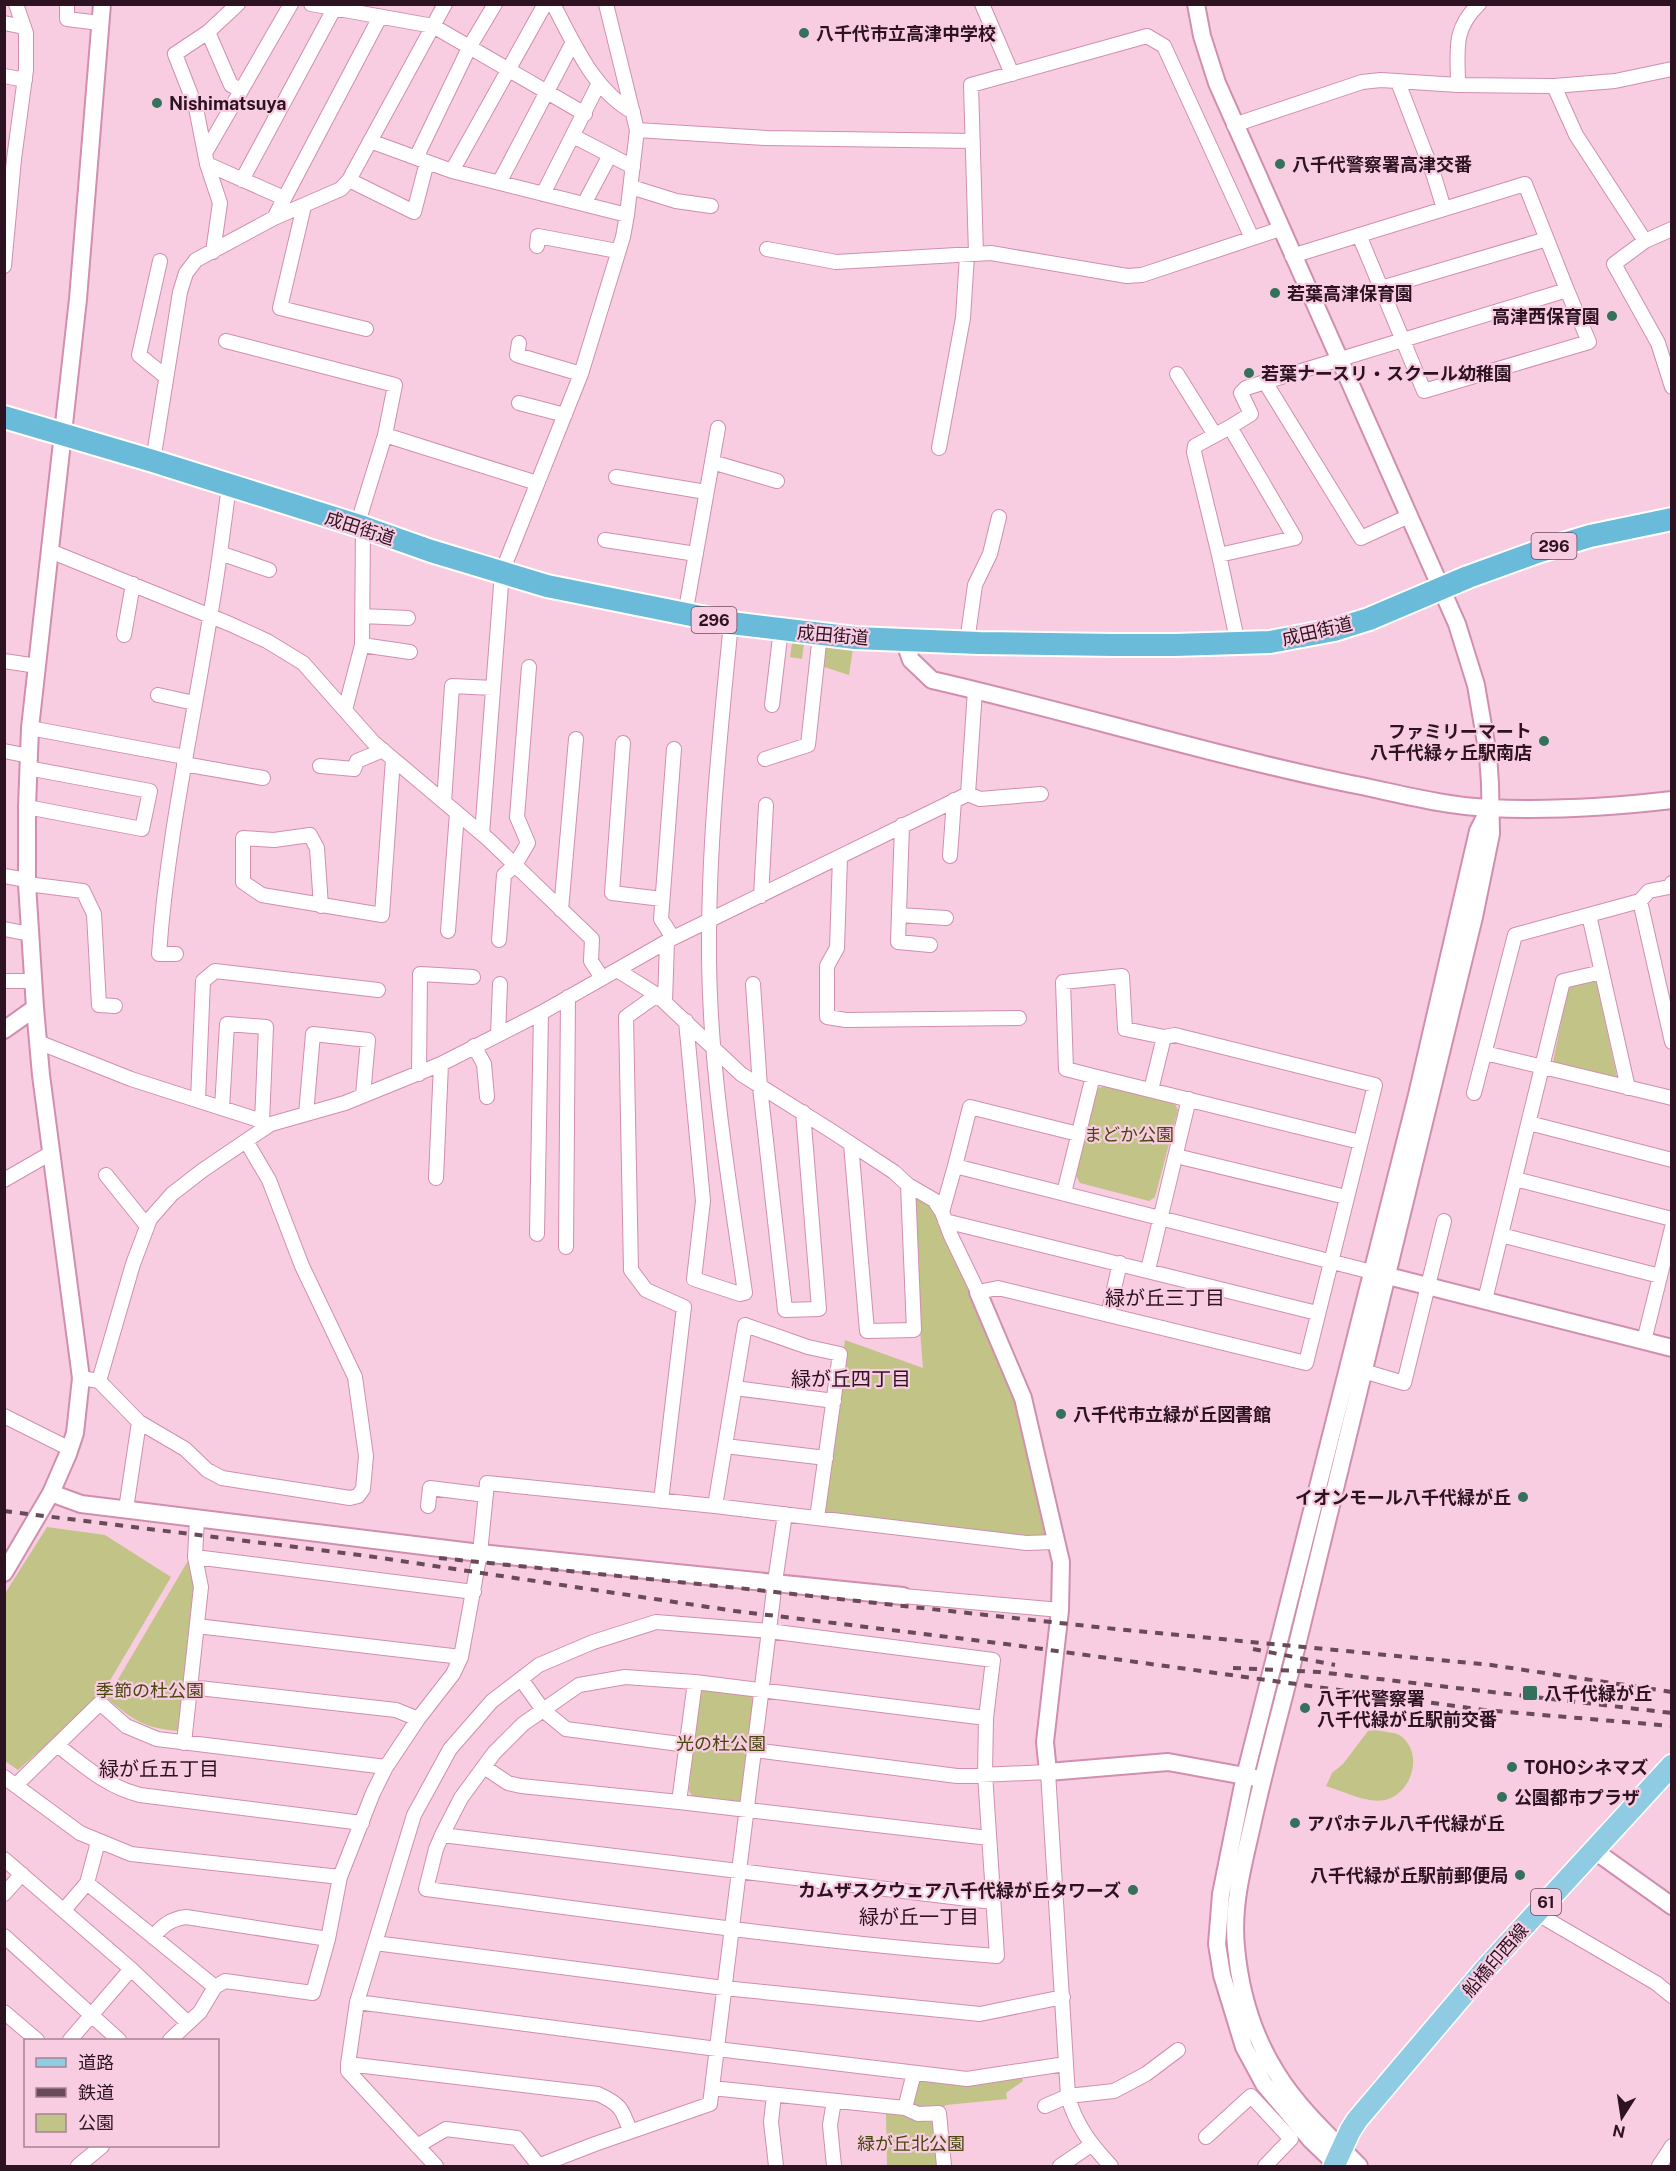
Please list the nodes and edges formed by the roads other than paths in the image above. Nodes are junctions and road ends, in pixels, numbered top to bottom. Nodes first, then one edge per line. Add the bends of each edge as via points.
1 (16, 4) edge
2 (67, 4) edge
3 (102, 4) edge
4 (238, 4) edge
5 (291, 4) edge
6 (311, 4) edge
7 (445, 4) edge
8 (495, 4) edge
9 (545, 4) edge
10 (553, 4) edge
11 (606, 4) edge
12 (982, 4) edge
13 (1196, 4) edge
14 (1479, 4) edge
15 (334, 9) junction
16 (380, 16) junction
17 (4, 23) edge
18 (100, 24) junction
19 (433, 26) junction
20 (24, 27) junction
21 (208, 32) junction
22 (573, 42) junction
23 (470, 46) junction
24 (509, 69) junction
25 (1671, 69) edge
26 (1012, 74) junction
27 (4, 76) edge
28 (25, 80) junction
29 (1398, 82) junction
30 (599, 83) junction
31 (1458, 85) junction
32 (1554, 86) junction
33 (241, 90) junction
34 (546, 91) junction
35 (633, 112) junction
36 (585, 114) junction
37 (12, 125) edge
38 (1234, 125) junction
39 (637, 130) junction
40 (573, 136) junction
41 (369, 141) junction
42 (973, 141) junction
43 (10, 155) edge
44 (610, 155) junction
45 (206, 159) junction
46 (422, 160) junction
47 (633, 167) junction
48 (452, 171) junction
49 (242, 180) junction
50 (349, 180) junction
51 (500, 183) junction
52 (631, 188) junction
53 (543, 194) junction
54 (284, 198) junction
55 (584, 204) junction
56 (304, 206) junction
57 (711, 206) dead end
58 (1444, 209) junction
59 (627, 215) junction
60 (274, 218) junction
61 (1280, 229) junction
62 (1671, 229) edge
63 (1359, 235) junction
64 (1252, 238) junction
65 (1547, 239) junction
66 (1645, 241) junction
67 (537, 246) dead end
68 (767, 249) dead end
69 (617, 251) junction
70 (213, 252) junction
71 (971, 254) junction
72 (1292, 256) junction
73 (160, 261) dead end
74 (4, 266) edge
75 (1381, 288) junction
76 (1567, 290) junction
77 (366, 329) dead end
78 (1402, 339) junction
79 (226, 341) dead end
80 (519, 343) dead end
81 (1338, 358) junction
82 (581, 374) junction
83 (1177, 374) dead end
84 (166, 377) junction
85 (1265, 382) junction
86 (1671, 387) edge
87 (519, 403) dead end
88 (565, 415) junction
89 (4, 417) edge
90 (1230, 427) junction
91 (718, 428) dead end
92 (63, 435) junction
93 (385, 435) junction
94 (1215, 435) junction
95 (939, 448) dead end
96 (153, 461) junction
97 (712, 462) junction
98 (616, 477) dead end
99 (777, 481) dead end
100 (537, 483) junction
101 (229, 486) junction
102 (706, 492) junction
103 (1409, 516) junction
104 (999, 517) dead end
105 (1671, 519) edge
106 (360, 527) junction
107 (604, 540) dead end
108 (50, 551) junction
109 (220, 553) junction
110 (696, 554) junction
111 (1219, 555) junction
112 (269, 570) dead end
113 (502, 572) junction
114 (133, 584) junction
115 (1442, 589) junction
116 (685, 615) junction
117 (210, 616) junction
118 (362, 616) junction
119 (408, 618) dead end
120 (731, 623) junction
121 (781, 629) junction
122 (820, 634) junction
123 (124, 635) dead end
124 (904, 640) junction
125 (967, 642) junction
126 (1238, 644) junction
127 (362, 645) junction
128 (410, 652) dead end
129 (4, 661) edge
130 (36, 666) junction
131 (529, 667) dead end
132 (493, 688) junction
133 (975, 690) junction
134 (158, 695) dead end
135 (194, 703) junction
136 (772, 705) dead end
137 (345, 710) junction
138 (30, 728) junction
139 (576, 738) dead end
140 (623, 743) dead end
141 (674, 749) dead end
142 (4, 751) edge
143 (388, 754) junction
144 (765, 759) dead end
145 (184, 761) junction
146 (28, 762) junction
147 (320, 766) dead end
148 (263, 778) dead end
149 (968, 794) junction
150 (1041, 794) dead end
151 (954, 800) junction
152 (1671, 800) edge
153 (444, 802) junction
154 (766, 805) dead end
155 (27, 807) junction
156 (1489, 808) junction
157 (457, 813) junction
158 (902, 825) junction
159 (482, 834) junction
160 (950, 856) dead end
161 (840, 857) junction
162 (515, 865) junction
163 (4, 876) edge
164 (27, 882) junction
165 (1671, 884) edge
166 (761, 896) junction
167 (662, 899) junction
168 (1640, 901) junction
169 (321, 906) junction
170 (561, 910) junction
171 (899, 915) junction
172 (1589, 915) junction
173 (946, 918) dead end
174 (710, 921) junction
175 (4, 929) edge
176 (448, 931) dead end
177 (30, 934) junction
178 (500, 940) dead end
179 (670, 940) junction
180 (930, 945) dead end
181 (176, 954) dead end
182 (617, 969) junction
183 (1602, 972) junction
184 (473, 977) dead end
185 (602, 978) junction
186 (4, 981) edge
187 (33, 981) junction
188 (500, 984) dead end
189 (753, 984) dead end
190 (378, 990) dead end
191 (568, 997) junction
192 (661, 998) junction
193 (115, 1006) dead end
194 (35, 1008) junction
195 (541, 1013) junction
196 (1019, 1018) dead end
197 (686, 1022) junction
198 (4, 1030) edge
199 (498, 1035) junction
200 (1164, 1037) junction
201 (38, 1042) junction
202 (1671, 1042) edge
203 (474, 1046) junction
204 (713, 1047) junction
205 (1485, 1053) junction
206 (441, 1064) junction
207 (1542, 1067) junction
208 (419, 1074) junction
209 (1092, 1076) junction
210 (760, 1087) junction
211 (1628, 1088) junction
212 (1151, 1090) junction
213 (1474, 1093) dead end
214 (363, 1095) junction
215 (488, 1097) dead end
216 (1671, 1098) edge
217 (1189, 1099) junction
218 (198, 1100) junction
219 (222, 1108) junction
220 (803, 1112) junction
221 (306, 1114) junction
222 (266, 1123) junction
223 (1529, 1123) junction
224 (1078, 1134) junction
225 (246, 1141) junction
226 (1360, 1142) junction
227 (851, 1144) junction
228 (51, 1153) junction
229 (1176, 1156) junction
230 (1671, 1160) edge
231 (955, 1166) junction
232 (106, 1175) dead end
233 (436, 1178) dead end
234 (1515, 1179) junction
235 (4, 1180) edge
236 (908, 1185) junction
237 (1064, 1193) junction
238 (1346, 1197) junction
239 (944, 1216) junction
240 (1161, 1218) junction
241 (1671, 1219) edge
242 (1443, 1221) dead end
243 (147, 1226) junction
244 (1671, 1228) edge
245 (537, 1234) dead end
246 (1501, 1235) junction
247 (566, 1247) dead end
248 (1331, 1260) junction
249 (1120, 1263) junction
250 (1148, 1270) junction
251 (1379, 1274) junction
252 (1660, 1276) junction
253 (1428, 1286) junction
254 (978, 1292) junction
255 (1485, 1300) junction
256 (1317, 1313) junction
257 (1108, 1315) junction
258 (1644, 1341) junction
259 (1671, 1348) edge
260 (1363, 1371) junction
261 (81, 1378) junction
262 (99, 1381) junction
263 (735, 1388) junction
264 (834, 1401) junction
265 (4, 1416) edge
266 (139, 1422) junction
267 (725, 1446) junction
268 (70, 1449) junction
269 (826, 1458) junction
270 (51, 1492) junction
271 (486, 1495) junction
272 (661, 1501) junction
273 (428, 1506) dead end
274 (715, 1506) junction
275 (126, 1509) junction
276 (785, 1515) junction
277 (196, 1518) junction
278 (817, 1518) junction
279 (1056, 1542) junction
280 (480, 1552) junction
281 (10, 1553) edge
282 (195, 1557) junction
283 (4, 1574) edge
284 (775, 1582) junction
285 (474, 1592) junction
286 (903, 1596) joint
287 (1060, 1610) junction
288 (197, 1626) junction
289 (769, 1631) junction
290 (461, 1657) junction
291 (521, 1679) junction
292 (695, 1682) junction
293 (190, 1687) junction
294 (761, 1689) junction
295 (543, 1710) junction
296 (986, 1718) junction
297 (418, 1719) junction
298 (184, 1743) junction
299 (57, 1744) junction
300 (687, 1745) junction
301 (754, 1750) junction
302 (1671, 1765) edge
303 (386, 1767) junction
304 (484, 1767) junction
305 (1048, 1772) junction
306 (986, 1774) junction
307 (1245, 1775) junction
308 (1262, 1779) junction
309 (10, 1781) edge
310 (680, 1802) junction
311 (746, 1811) junction
312 (362, 1822) junction
313 (442, 1835) junction
314 (989, 1838) junction
315 (98, 1842) junction
316 (1595, 1851) junction
317 (4, 1859) edge
318 (739, 1872) junction
319 (22, 1874) junction
320 (340, 1877) junction
321 (87, 1883) junction
322 (4, 1894) edge
323 (993, 1902) junction
324 (1671, 1906) edge
325 (64, 1910) junction
326 (1536, 1913) junction
327 (732, 1928) junction
328 (4, 1936) edge
329 (153, 1937) junction
330 (328, 1939) junction
331 (375, 1943) junction
332 (131, 1969) junction
333 (215, 1987) junction
334 (724, 1988) junction
335 (1671, 1996) edge
336 (1062, 1997) junction
337 (357, 2002) junction
338 (4, 2012) edge
339 (92, 2014) junction
340 (188, 2023) junction
341 (36, 2039) edge
342 (71, 2039) edge
343 (118, 2039) edge
344 (171, 2039) edge
345 (717, 2049) junction
346 (1178, 2050) dead end
347 (348, 2064) junction
348 (1065, 2064) junction
349 (915, 2073) junction
350 (712, 2088) junction
351 (774, 2095) junction
352 (1068, 2096) junction
353 (834, 2101) junction
354 (1045, 2106) dead end
355 (905, 2108) junction
356 (630, 2131) junction
357 (1206, 2137) dead end
358 (1091, 2145) junction
359 (417, 2146) junction
360 (1671, 2146) edge
361 (100, 2147) edge
362 (1336, 2162) edge
363 (78, 2166) edge
364 (436, 2166) edge
365 (538, 2166) edge
366 (776, 2166) edge
367 (834, 2166) edge
368 (944, 2166) edge
369 (1060, 2166) edge
370 (1110, 2166) edge
371 (1265, 2166) edge
372 (1359, 2166) edge
373 (1659, 2166) edge

1 - 20 street
2 - 18 street via 67,18
3 - 18 street
4 - 21 street
5 - 33 street
6 - 15 street
7 - 19 street
8 - 23 street
9 - 24 street
10 - 22 street
11 - 35 street
12 - 26 street
13 - 38 street via 1209,60
14 - 31 street via 1462,24
15 - 16 street
15 - 49 street
16 - 19 street
16 - 54 street
17 - 20 street
18 - 92 street
19 - 23 street
19 - 41 street
20 - 28 street
21 - 33 street via 231,85
21 - 45 street via 175,54 196,108
22 - 30 street
22 - 34 street
23 - 24 street
23 - 46 street
24 - 34 street
24 - 48 street
25 - 32 street via 1615,81
26 - 42 street via 971,85
26 - 64 street via 1147,36 1164,46
27 - 28 street
28 - 37 street
29 - 31 street
29 - 38 street via 1362,82
29 - 58 street
30 - 35 street
30 - 36 street
31 - 32 street
32 - 66 street via 1576,135
33 - 45 street
34 - 36 street
34 - 51 street
35 - 39 street
36 - 40 street
37 - 43 street
38 - 61 street
39 - 42 street via 766,138
39 - 47 street
40 - 44 street
40 - 53 street
41 - 46 street
41 - 50 street
42 - 71 street
43 - 74 street
44 - 47 street
44 - 55 street
45 - 49 street
45 - 70 street via 220,203
46 - 48 street
46 - 50 street via 414,212
47 - 52 street
48 - 51 street
49 - 54 street
50 - 56 street via 341,189
51 - 53 street
52 - 57 street
52 - 59 street
53 - 55 street
54 - 60 street
55 - 59 street
56 - 60 street
56 - 77 street via 280,308
58 - 63 street
58 - 65 street via 1525,184
59 - 69 street
60 - 70 street
61 - 64 street
61 - 72 street
62 - 66 street
63 - 72 street
63 - 75 street
64 - 71 street via 1142,275 1127,276 992,253
65 - 75 street
65 - 76 street
66 - 86 street via 1614,264 1658,343
67 - 69 street via 538,236
68 - 71 street via 836,262
69 - 82 street
70 - 84 street via 196,260 186,273
71 - 95 street
72 - 81 street
73 - 84 street via 139,355
75 - 78 street
76 - 78 street
76 - 78 street via 1589,342 1424,391
78 - 81 street
79 - 93 street via 394,385
80 - 82 street via 517,355
81 - 85 street
81 - 103 street
82 - 88 street
83 - 94 street
84 - 96 street
85 - 90 street via 1241,393 1251,414
85 - 103 street via 1361,538
87 - 88 street
88 - 100 street
89 - 92 highway, 成田街道 / 296
90 - 94 street
90 - 111 street via 1295,538
91 - 97 street
92 - 96 highway, 成田街道 / 296
92 - 108 street
93 - 100 street
93 - 106 street
94 - 111 street via 1194,452
96 - 101 highway, 成田街道 / 296
97 - 99 street
97 - 102 street
98 - 102 street
100 - 113 street
101 - 106 highway, 成田街道 / 296
101 - 109 street
102 - 110 street
103 - 115 street
104 - 125 street via 990,554 975,585
105 - 115 highway, 成田街道 / 296 via 1537,552
106 - 113 highway, 成田街道 / 296
106 - 118 street
107 - 110 street
108 - 114 street
108 - 130 street
109 - 112 street
109 - 117 street
110 - 116 street
111 - 126 street
113 - 116 highway, 成田街道 / 296 via 547,586
113 - 132 street
114 - 117 street
114 - 123 street
115 - 126 highway, 成田街道 / 296 via 1334,630
115 - 156 street via 1464,642 1476,685 1488,755
116 - 120 highway, 成田街道 / 296
117 - 135 street
117 - 137 street via 267,641 303,663
118 - 119 street
118 - 127 street
120 - 121 highway, 成田街道 / 296
120 - 174 street via 714,796
121 - 122 highway, 成田街道 / 296
121 - 136 street
122 - 124 highway, 成田街道 / 296
122 - 144 street via 808,745
124 - 125 highway, 成田街道 / 296
124 - 133 street via 911,660 932,680
125 - 126 highway, 成田街道 / 296
127 - 128 street
127 - 137 street
129 - 130 street
130 - 138 street
131 - 162 street via 517,817 528,843
132 - 153 street via 452,686
132 - 159 street
133 - 149 street
133 - 156 street via 1291,772
134 - 135 street
135 - 145 street
137 - 143 street
138 - 145 street
138 - 146 street
139 - 170 street
140 - 167 street via 612,893
141 - 167 street
142 - 146 street
143 - 147 street via 357,760 354,769
143 - 153 street
143 - 169 street via 382,915
145 - 148 street
145 - 181 street via 163,896 159,954
146 - 155 street
146 - 155 street via 150,791 142,829
149 - 150 street via 980,798
149 - 151 street
151 - 158 street
151 - 160 street
152 - 156 street via 1575,809
153 - 157 street
154 - 166 street
155 - 164 street
156 - 251 street via 1491,834 1474,917
157 - 159 street
157 - 176 street
158 - 161 street
158 - 171 street
159 - 162 street
161 - 166 street
161 - 196 street via 837,948 827,966 827,1017
162 - 170 street
162 - 178 street via 504,874
163 - 164 street
164 - 177 street
164 - 193 street via 83,891 94,914 99,1005
165 - 168 street via 1649,891
166 - 174 street
167 - 179 street via 661,919
168 - 172 street
168 - 202 street
169 - 169 street via 262,895 243,882 243,838 274,840 310,835 317,848
170 - 185 street via 592,939 591,961
171 - 173 street
171 - 180 street via 898,942
172 - 183 street
172 - 205 street via 1515,935
174 - 179 street
174 - 204 street
175 - 177 street
177 - 187 street
179 - 182 street
179 - 192 street
182 - 185 street
182 - 192 street
183 - 207 street via 1563,981
183 - 211 street
184 - 208 street via 420,974
185 - 191 street
186 - 187 street
187 - 194 street
188 - 199 street
189 - 210 street
190 - 218 street via 215,971 203,981
191 - 195 street
191 - 247 street
192 - 197 street
192 - 272 street via 626,1017 631,1270 646,1290 684,1307
194 - 198 street
194 - 201 street
195 - 199 street
195 - 245 street
197 - 204 street
197 - 204 street via 704,1201 694,1279 740,1294 745,1293 717,1103
199 - 203 street
200 - 209 street via 1125,1029 1122,976 1063,982 1066,1070
200 - 212 street
200 - 226 street via 1175,1035 1375,1085
201 - 218 street via 131,1079
201 - 228 street
203 - 206 street
203 - 215 street via 484,1064
204 - 210 street
205 - 207 street
205 - 213 street
206 - 208 street
206 - 233 street
207 - 211 street
207 - 223 street
208 - 214 street
209 - 212 street
209 - 224 street
210 - 220 street
210 - 220 street via 785,1310 819,1309
211 - 216 street
212 - 217 street
214 - 221 street
214 - 221 street via 368,1040 313,1034
217 - 226 street
217 - 229 street
218 - 219 street
219 - 222 street
219 - 222 street via 227,1024 266,1027
220 - 227 street
221 - 222 street
222 - 225 street
223 - 230 street
223 - 234 street
224 - 231 street via 970,1107
224 - 237 street
225 - 243 street via 172,1194
225 - 266 street via 268,1180 355,1377 366,1456 363,1489 350,1498 222,1478 185,1449
226 - 238 street
227 - 236 street
227 - 236 street via 867,1331 914,1330
228 - 235 street
228 - 261 street
229 - 238 street
229 - 240 street
231 - 237 street
231 - 239 street
232 - 243 street
234 - 241 street
234 - 246 street
236 - 239 street via 934,1200
237 - 240 street
238 - 248 street
239 - 249 street
239 - 254 street
240 - 248 street
240 - 250 street
242 - 253 street
243 - 262 street
244 - 252 street
246 - 252 street
246 - 255 street
248 - 251 street
248 - 256 street
249 - 250 street
249 - 257 street
250 - 256 street
251 - 253 street
251 - 260 street
251 - 307 street
252 - 258 street
253 - 255 street
253 - 260 street via 1404,1383
254 - 257 street via 998,1288
254 - 279 street via 1023,1398
255 - 258 street
256 - 257 street via 1306,1363
258 - 259 street
260 - 308 street
261 - 262 street
261 - 268 street
262 - 266 street
263 - 264 street
263 - 264 street via 745,1325 840,1354
263 - 267 street
264 - 269 street
265 - 268 street
266 - 275 street
267 - 269 street
267 - 274 street
268 - 270 street
269 - 278 street
270 - 275 street via 81,1504
270 - 281 street
271 - 272 street via 487,1482
271 - 273 street via 430,1488
271 - 280 street
272 - 274 street
274 - 276 street
275 - 277 street
276 - 278 street
276 - 284 street
277 - 280 street
277 - 282 street
278 - 279 street via 1026,1543
279 - 287 street via 1061,1562
280 - 284 street
280 - 285 street
281 - 283 street
282 - 285 street
282 - 288 street via 201,1587
284 - 286 street
284 - 289 street
285 - 290 street
286 - 287 street
287 - 305 street via 1045,1742
288 - 290 street
288 - 293 street
289 - 291 street via 656,1622 593,1642 539,1665
289 - 294 street
289 - 296 street via 993,1660
290 - 297 street via 453,1674
291 - 295 street
291 - 331 street via 492,1701 450,1749 414,1815
292 - 294 street
292 - 295 street via 625,1677 587,1683
292 - 300 street
293 - 297 street via 396,1710
293 - 298 street
294 - 296 street
294 - 301 street
295 - 300 street via 566,1729
295 - 304 street via 509,1737
296 - 306 street
297 - 303 street
298 - 299 street via 156,1739 126,1726 100,1703
298 - 303 street
299 - 309 street
299 - 312 street via 100,1778 140,1795
300 - 310 street
301 - 306 street via 957,1776
301 - 311 street
302 - 316 main road, 船橋印西線 / 61
303 - 312 street
304 - 310 street via 508,1783 521,1786
304 - 313 street via 461,1798
305 - 306 street
305 - 307 street via 1168,1762
305 - 336 street
306 - 314 street
307 - 308 street
307 - 362 street via 1221,1894 1217,1944 1222,1975 1244,2047 1264,2084 1311,2140
308 - 362 street via 1235,1903 1236,1946 1244,1994 1258,2036 1277,2073 1313,2119
309 - 315 street
310 - 311 street
311 - 314 street
311 - 318 street
312 - 320 street
313 - 318 street
313 - 327 street via 426,1889
314 - 323 street
315 - 320 street via 131,1854
315 - 321 street
316 - 324 street
316 - 326 main road, 船橋印西線 / 61
317 - 319 street
318 - 323 street
318 - 327 street
319 - 322 street
319 - 325 street
320 - 330 street
321 - 325 street
321 - 329 street
323 - 327 street via 997,1956
325 - 332 street
326 - 335 street via 1656,1983
326 - 362 main road, 船橋印西線 / 61 via 1357,2120
327 - 334 street
328 - 339 street
329 - 330 street via 174,1919 186,1917
329 - 333 street
330 - 333 street via 313,1993 225,1981
331 - 334 street
331 - 337 street
332 - 339 street
332 - 340 street
333 - 340 street
334 - 336 street via 980,2014
334 - 345 street
336 - 348 street
337 - 345 street
337 - 347 street
338 - 341 street
339 - 342 street
339 - 343 street
340 - 344 street
345 - 349 street
345 - 350 street
346 - 352 street via 1114,2091
347 - 356 street via 598,2094 615,2101 623,2110
347 - 359 street via 348,2071
348 - 349 street via 967,2079
348 - 352 street
349 - 355 street
350 - 351 street
350 - 356 street via 710,2104
351 - 353 street
351 - 366 street via 771,2122
352 - 354 street
352 - 358 street via 1072,2113
353 - 355 street
353 - 367 street via 830,2125
355 - 368 street via 918,2114 939,2113
356 - 365 street
357 - 371 street via 1251,2096 1291,2139
358 - 369 street
358 - 370 street
359 - 364 street
359 - 365 street via 446,2129 517,2138
360 - 373 street
361 - 363 street
362 - 372 street

